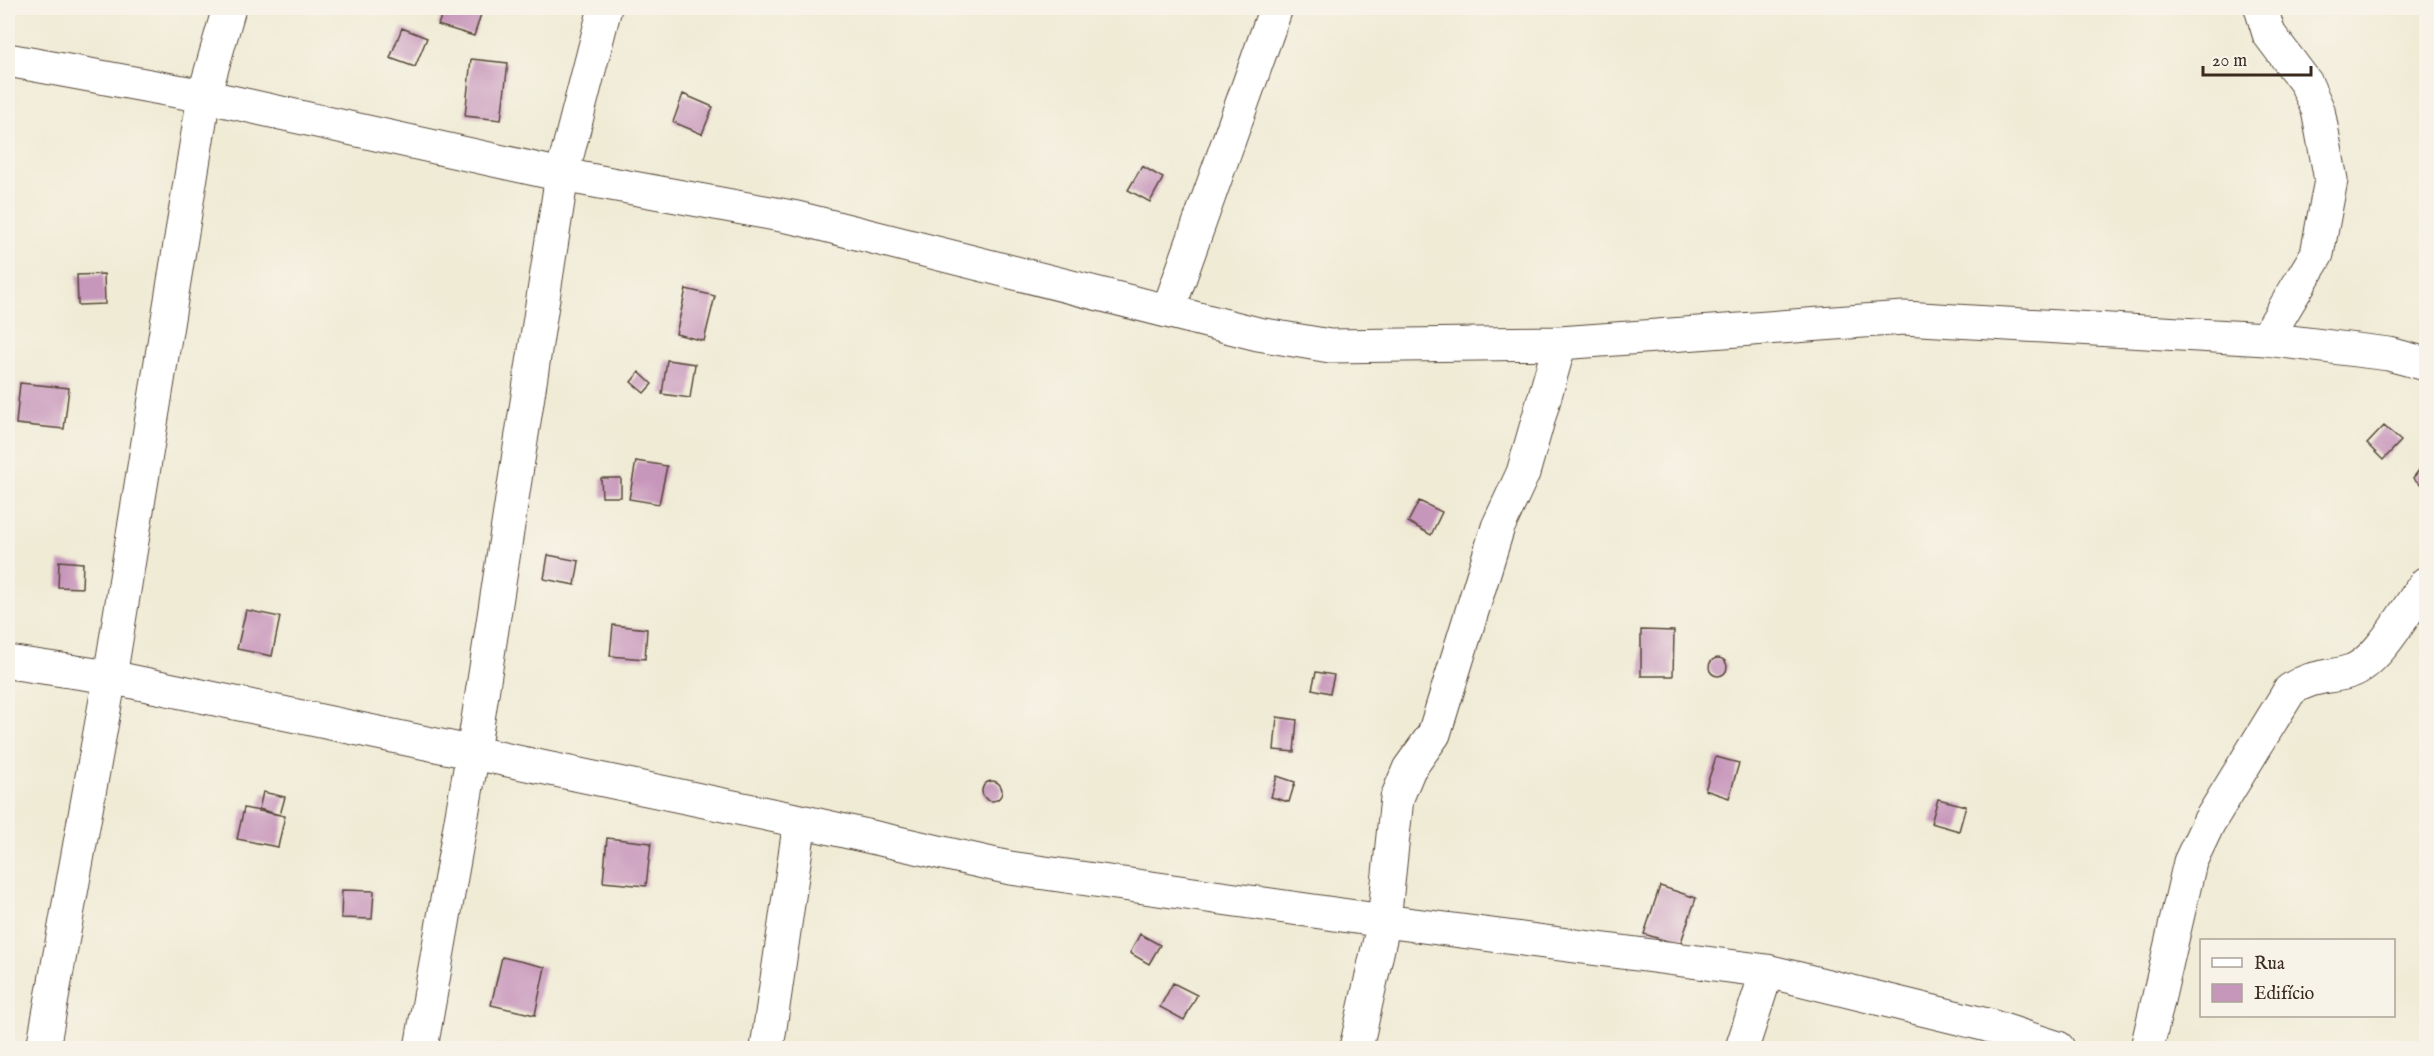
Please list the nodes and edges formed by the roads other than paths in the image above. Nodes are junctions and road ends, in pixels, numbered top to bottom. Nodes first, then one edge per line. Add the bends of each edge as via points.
1 (229, 8) edge
2 (605, 8) edge
3 (1276, 8) edge
4 (2261, 8) edge
5 (8, 60) edge
6 (204, 96) junction
7 (562, 175) junction
8 (1168, 311) junction
9 (2266, 339) junction
10 (1560, 343) junction
11 (2427, 364) edge
12 (2427, 583) edge
13 (8, 662) edge
14 (110, 677) junction
15 (473, 752) junction
16 (800, 821) junction
17 (1384, 921) junction
18 (1767, 970) junction
19 (43, 1048) edge
20 (421, 1048) edge
21 (767, 1048) edge
22 (1356, 1048) edge
23 (1742, 1048) edge
24 (2058, 1048) edge
25 (2147, 1048) edge

1 - 6 street
2 - 7 street
3 - 8 street
4 - 9 street via 2269,34 2306,83 2318,110 2331,180 2317,254
5 - 6 street
6 - 7 street
6 - 14 street
7 - 8 street via 797,218
7 - 15 street
8 - 10 street via 1258,334 1330,346
9 - 10 street via 1904,318
9 - 11 street via 2389,354
10 - 17 street via 1523,473 1498,527 1434,734 1408,769 1397,798
12 - 25 street via 2366,663 2352,671 2306,679 2290,690 2209,822 2190,861
13 - 14 street
14 - 15 street
14 - 19 street
15 - 16 street
15 - 20 street
16 - 17 street via 1010,868
16 - 21 street
17 - 18 street
17 - 22 street
18 - 23 street
18 - 24 street via 1987,1025

